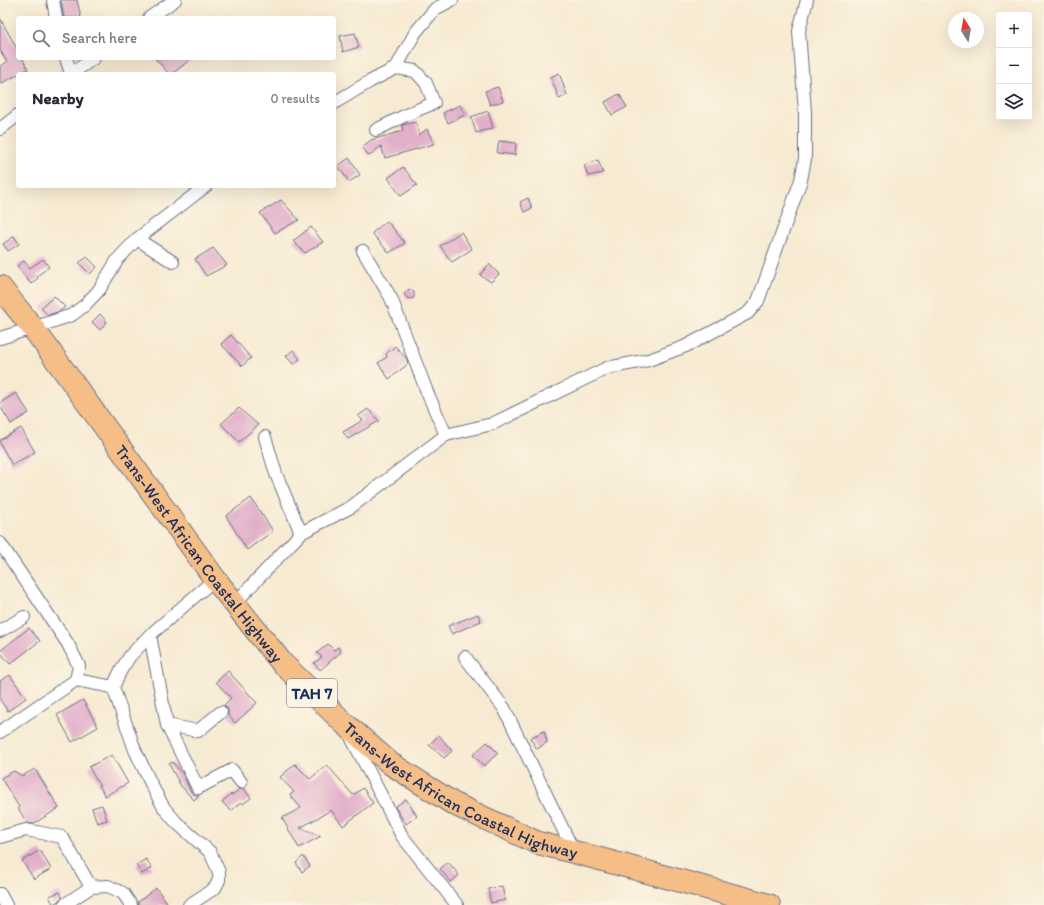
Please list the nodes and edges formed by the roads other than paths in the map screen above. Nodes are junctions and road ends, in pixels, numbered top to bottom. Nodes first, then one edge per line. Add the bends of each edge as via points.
1 (53, 0) edge
2 (175, 0) edge
3 (452, 0) edge
4 (807, 0) edge
5 (56, 16) edge
6 (153, 16) edge
7 (67, 60) edge
8 (91, 60) edge
9 (396, 68) junction
10 (70, 72) edge
11 (74, 72) edge
12 (336, 102) edge
13 (16, 117) edge
14 (0, 129) edge
15 (376, 130) dead end
16 (203, 188) edge
17 (137, 239) junction
18 (363, 251) dead end
19 (173, 262) dead end
20 (0, 287) edge
21 (33, 328) junction
22 (0, 338) edge
23 (446, 435) junction
24 (265, 437) dead end
25 (301, 533) junction
26 (0, 544) edge
27 (215, 579) junction
28 (235, 603) junction
29 (24, 617) dead end
30 (0, 631) edge
31 (150, 635) junction
32 (465, 657) dead end
33 (76, 680) junction
34 (114, 687) junction
35 (221, 712) dead end
36 (344, 724) junction
37 (167, 725) junction
38 (0, 732) edge
39 (241, 782) dead end
40 (0, 837) edge
41 (574, 852) junction
42 (91, 887) junction
43 (0, 894) edge
44 (6, 905) edge
45 (64, 905) edge
46 (131, 905) edge
47 (189, 905) edge
48 (457, 905) edge
49 (769, 905) edge

1 - 5 street
2 - 6 street
3 - 9 street via 435,9 415,33
4 - 23 street via 799,31 805,112 805,159 801,180 758,301 748,313 686,346 649,360 607,368 492,424
7 - 10 street
8 - 11 street
9 - 12 street
9 - 15 street via 415,72 426,83 434,103
13 - 14 street
16 - 17 street
17 - 19 street
17 - 21 street via 118,258 98,290 85,305 72,315
18 - 23 street via 391,298
20 - 21 highway, Trans-West African Coastal Highway / TAH 7
21 - 22 street
21 - 27 highway, Trans-West African Coastal Highway / TAH 7
23 - 25 street via 350,507
24 - 25 street via 276,474
25 - 28 street
26 - 33 street via 68,644 79,666
27 - 28 highway, Trans-West African Coastal Highway / TAH 7
27 - 31 street
28 - 36 highway, Trans-West African Coastal Highway / TAH 7 via 282,663
29 - 30 street
31 - 34 street via 130,656
31 - 37 street
32 - 41 street via 504,708
33 - 34 street
33 - 38 street
34 - 47 street via 135,750 164,808 210,852 219,872 215,888
35 - 37 street via 198,731
36 - 41 highway, Trans-West African Coastal Highway / TAH 7 via 391,764 454,804 538,843
36 - 48 street via 402,836
37 - 39 street via 198,788 232,770
40 - 42 street via 26,830 62,837
41 - 49 highway, Trans-West African Coastal Highway / TAH 7
42 - 45 street
42 - 46 street via 108,886 123,893
43 - 44 street

